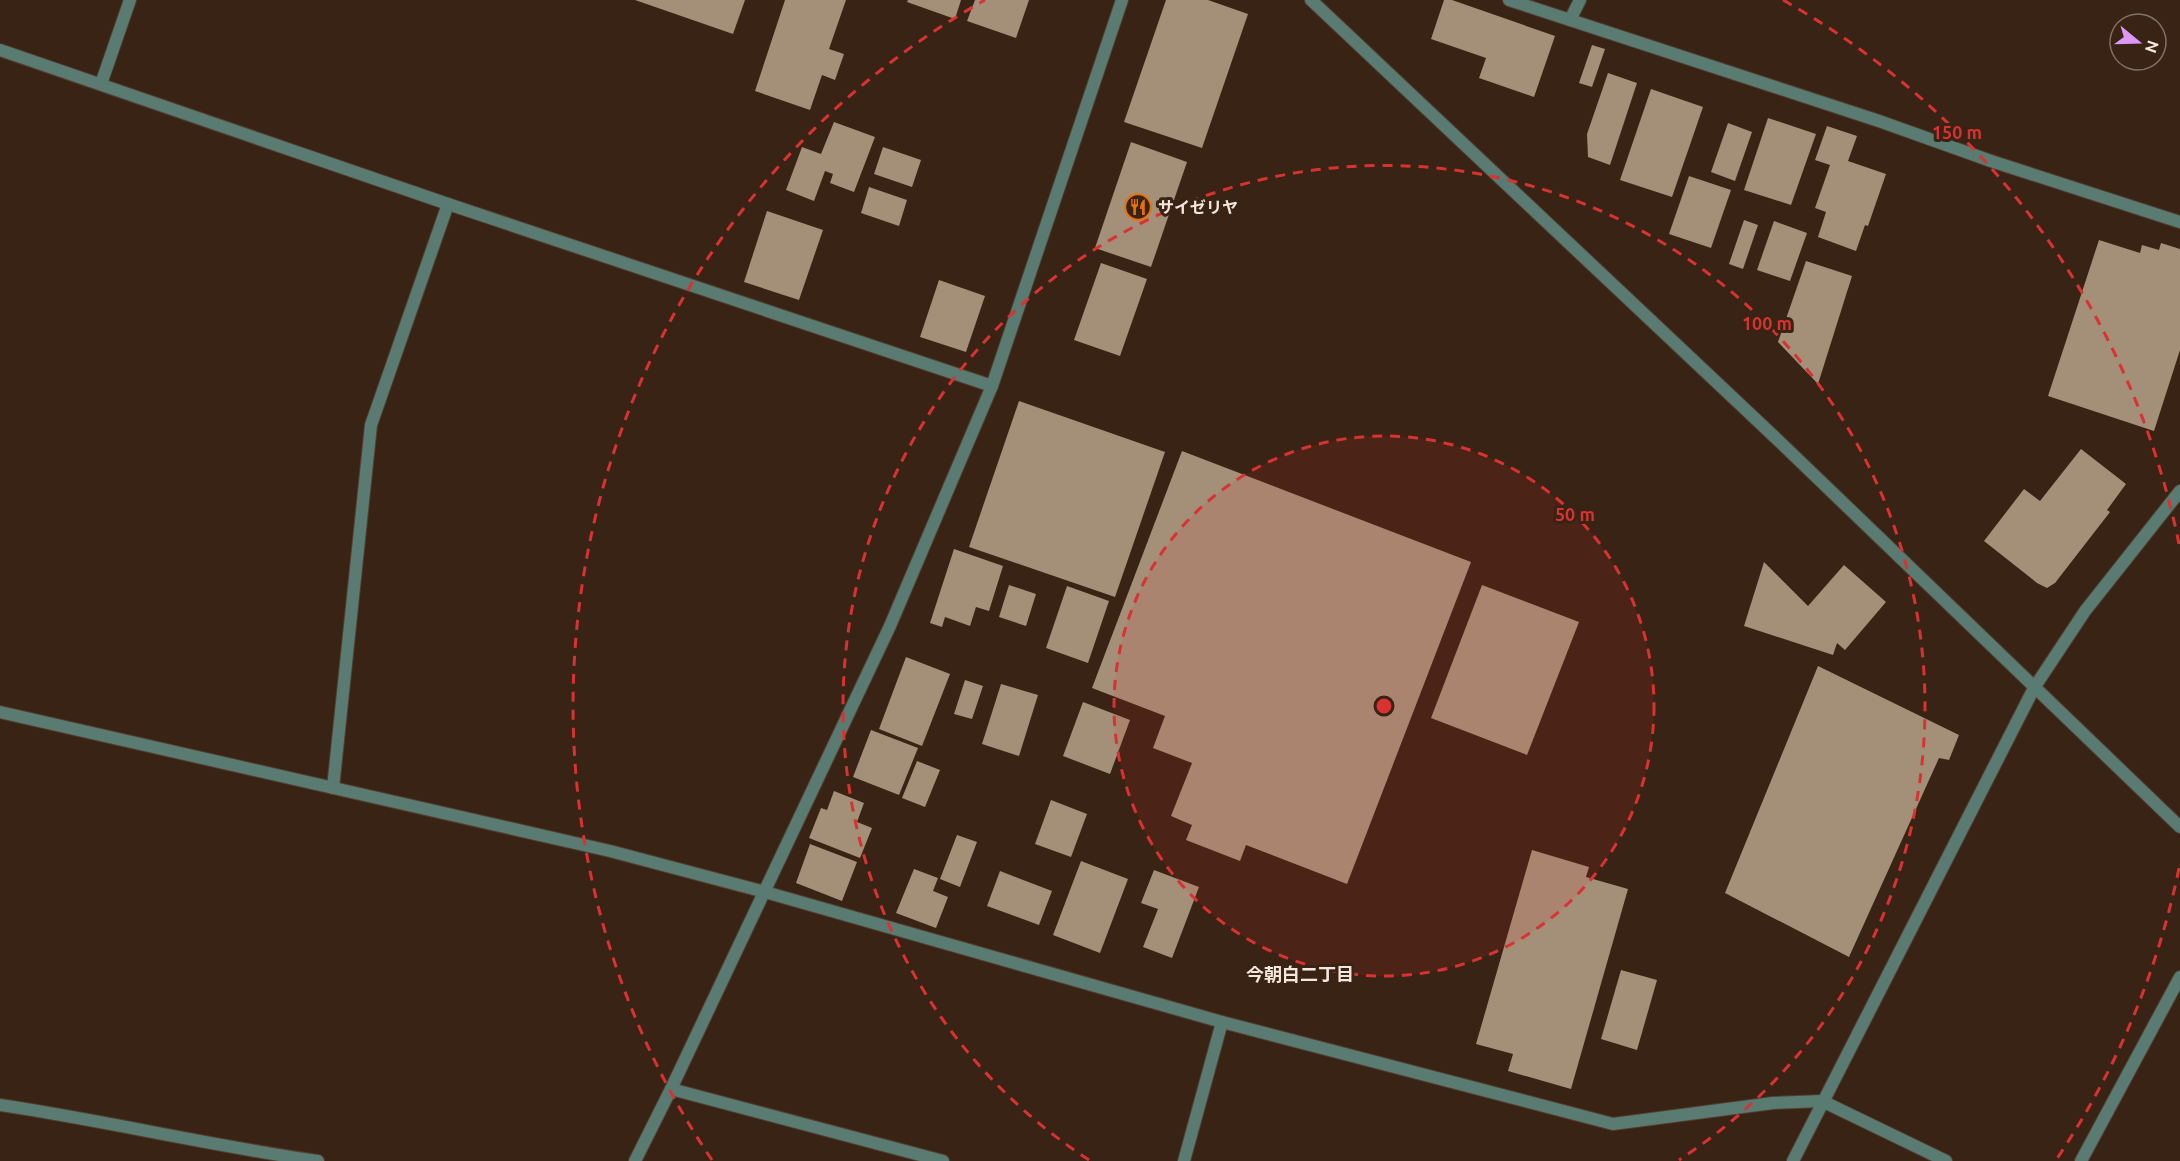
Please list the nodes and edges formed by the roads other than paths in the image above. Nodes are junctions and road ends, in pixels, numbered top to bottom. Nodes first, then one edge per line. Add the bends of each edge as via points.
1 (130, 0) edge
2 (1122, 0) edge
3 (1311, 0) edge
4 (1509, 0) edge
5 (1580, 0) edge
6 (1570, 20) junction
7 (0, 50) edge
8 (100, 84) junction
9 (448, 204) junction
10 (2180, 222) edge
11 (992, 386) junction
12 (2180, 491) edge
13 (2034, 688) junction
14 (0, 712) edge
15 (333, 788) junction
16 (2180, 827) edge
17 (765, 892) junction
18 (2180, 976) edge
19 (1222, 1022) junction
20 (671, 1089) junction
21 (1822, 1101) junction
22 (0, 1105) edge
23 (247, 1156) edge
24 (318, 1161) edge
25 (634, 1161) edge
26 (943, 1161) edge
27 (1184, 1161) edge
28 (1792, 1161) edge
29 (1946, 1161) edge
30 (2081, 1161) edge

1 - 8 street
2 - 11 street
3 - 13 street via 1782,444
4 - 6 street
5 - 6 street
6 - 10 street
7 - 8 street
8 - 9 street
9 - 11 street
9 - 15 street via 371,425
11 - 17 street via 890,626
12 - 13 street via 2085,610
13 - 16 street
13 - 21 street
14 - 15 street
15 - 17 street via 610,851
17 - 19 street
17 - 20 street
18 - 30 street
19 - 21 street via 1613,1124 1773,1103
19 - 27 street
20 - 25 street
20 - 26 street
21 - 28 street
21 - 29 street
22 - 23 street via 56,1113
23 - 24 street

